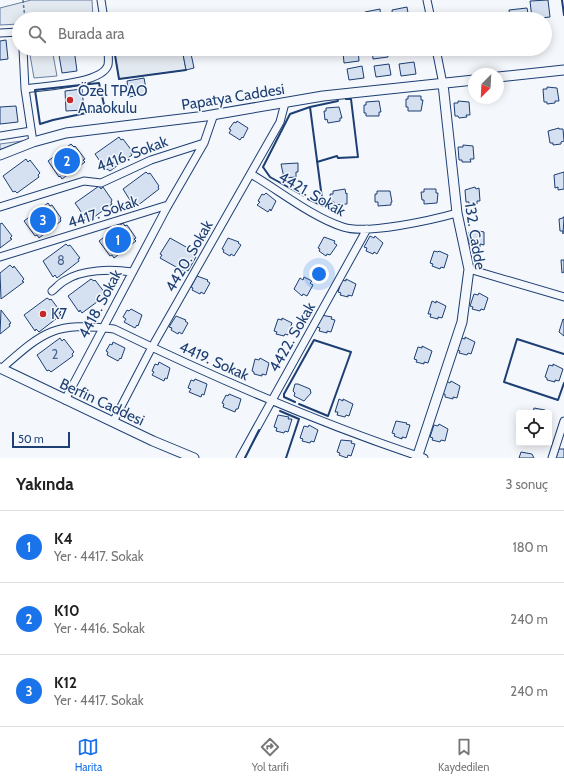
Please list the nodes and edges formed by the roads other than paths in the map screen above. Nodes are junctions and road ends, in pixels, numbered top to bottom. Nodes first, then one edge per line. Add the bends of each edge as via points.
1 (101, 0) edge
2 (427, 0) edge
3 (103, 12) edge
4 (430, 12) edge
5 (12, 32) edge
6 (0, 33) edge
7 (23, 56) edge
8 (108, 56) edge
9 (437, 56) edge
10 (564, 70) edge
11 (504, 76) edge
12 (468, 81) edge
13 (443, 84) junction
14 (25, 89) junction
15 (285, 103) junction
16 (214, 114) junction
17 (31, 131) junction
18 (0, 136) edge
19 (33, 142) junction
20 (204, 143) junction
21 (0, 155) edge
22 (251, 174) junction
23 (168, 205) junction
24 (0, 207) edge
25 (457, 213) junction
26 (368, 229) junction
27 (0, 257) edge
28 (469, 270) junction
29 (132, 272) junction
30 (52, 291) dead end
31 (564, 297) edge
32 (102, 328) junction
33 (152, 347) junction
34 (1, 368) edge
35 (65, 400) junction
36 (270, 401) junction
37 (564, 421) edge
38 (113, 422) junction
39 (420, 457) edge
40 (194, 458) edge
41 (240, 458) edge
42 (552, 458) edge

1 - 3 street
2 - 4 street
5 - 6 street
7 - 14 street
8 - 14 street via 108,65 99,76
9 - 13 street
10 - 11 street
12 - 13 street, Papatya Caddesi
13 - 15 street, Papatya Caddesi via 323,96
13 - 25 street, 132. Cadde
14 - 17 street
15 - 16 street, Papatya Caddesi
15 - 22 street, 4420. Sokak via 280,122
16 - 19 street, Papatya Caddesi via 66,133
16 - 20 street, 4418. Sokak
17 - 18 street
17 - 19 street
19 - 21 street, Papatya Caddesi
20 - 23 street, 4418. Sokak
20 - 24 street, 4416. Sokak via 151,160 101,182 84,181
22 - 26 street, 4421. Sokak via 314,213 344,228
22 - 33 street, 4420. Sokak
23 - 27 street, 4417. Sokak
23 - 29 street, 4418. Sokak
25 - 26 street, 4421. Sokak via 409,224
25 - 28 street, 132. Cadde
26 - 36 street, 4422. Sokak
28 - 31 street
28 - 39 street, 132. Cadde via 462,322
29 - 30 street via 86,272 64,280
29 - 32 street, 4418. Sokak
32 - 33 street, 4419. Sokak via 114,329
32 - 34 street, 4419. Sokak via 69,326 49,332 28,345
32 - 35 street, 4418. Sokak
33 - 36 street, 4419. Sokak
33 - 38 street, 4420. Sokak
34 - 35 street, Berfin Caddesi
35 - 38 street, Berfin Caddesi
36 - 39 street, 4419. Sokak via 331,426
36 - 41 street, 4422. Sokak
37 - 42 street
38 - 40 street, Berfin Caddesi

